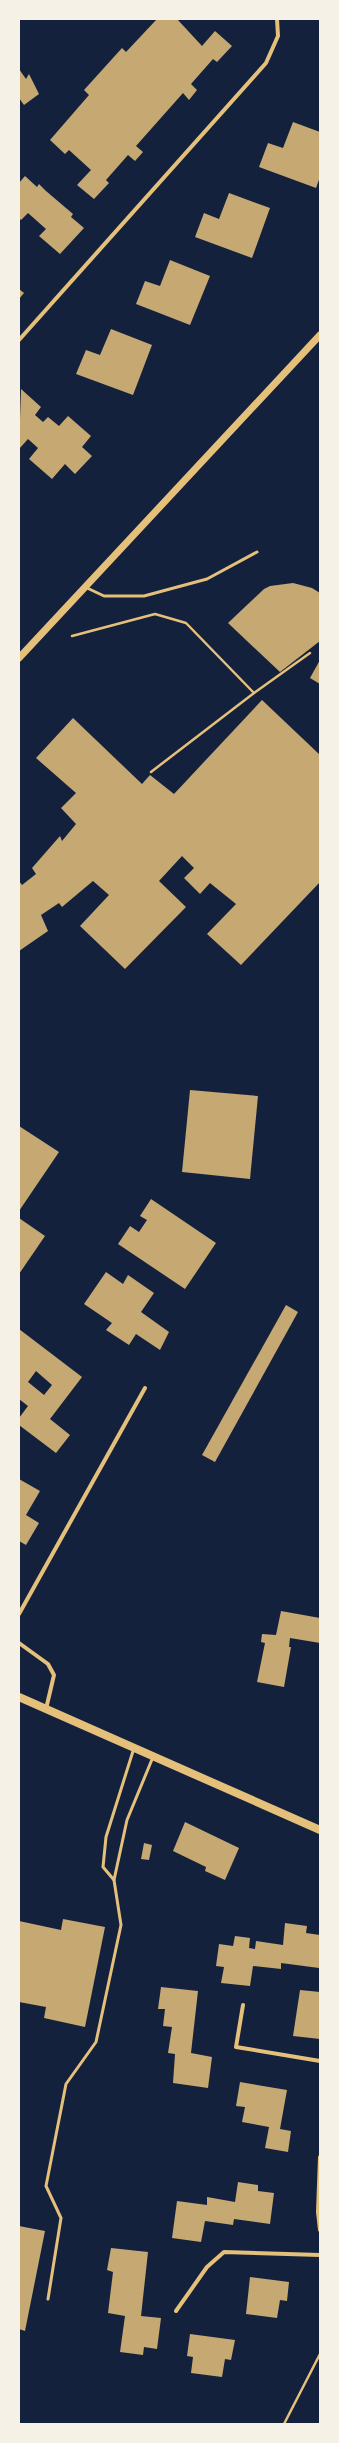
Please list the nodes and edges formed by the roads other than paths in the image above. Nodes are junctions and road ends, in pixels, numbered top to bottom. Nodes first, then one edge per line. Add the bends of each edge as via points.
1 (277, 19) edge
2 (320, 335) edge
3 (19, 340) edge
4 (257, 552) dead end
5 (85, 587) junction
6 (19, 658) edge
7 (145, 1388) dead end
8 (19, 1614) edge
9 (19, 1643) edge
10 (19, 1697) edge
11 (46, 1709) junction
12 (134, 1748) junction
13 (153, 1756) junction
14 (320, 1830) edge
15 (114, 1880) junction
16 (243, 2005) dead end
17 (320, 2061) edge
18 (320, 2157) edge
19 (320, 2230) edge
20 (320, 2255) edge
21 (48, 2299) dead end
22 (176, 2311) dead end

1 - 3 street via 278,36 266,64
2 - 5 street
4 - 5 lane via 207,579 144,596 104,596
5 - 6 street
7 - 8 street
9 - 11 street via 48,1664 54,1675
10 - 11 main road
11 - 12 main road
12 - 13 main road
12 - 15 lane via 106,1837 103,1867
13 - 14 main road
13 - 15 lane via 127,1820
15 - 21 lane via 121,1926 96,2042 66,2084 46,2186 61,2218
16 - 17 street via 236,2047
18 - 19 street
20 - 22 street via 224,2252 208,2267

